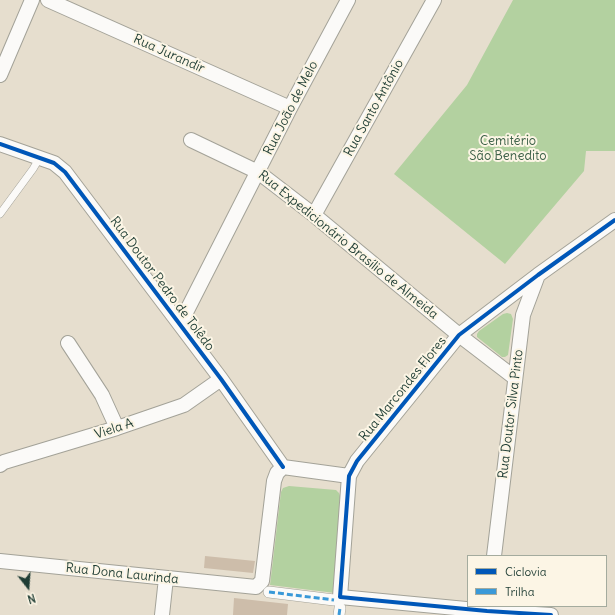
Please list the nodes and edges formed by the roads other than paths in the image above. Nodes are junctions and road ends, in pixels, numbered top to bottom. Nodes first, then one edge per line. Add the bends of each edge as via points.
1 (32, 0) edge
2 (48, 0) edge
3 (348, 0) edge
4 (434, 0) edge
5 (0, 75) edge
6 (290, 108) junction
7 (191, 140) dead end
8 (0, 144) edge
9 (40, 157) junction
10 (258, 172) junction
11 (0, 214) edge
12 (314, 215) junction
13 (615, 220) edge
14 (538, 275) junction
15 (503, 302) junction
16 (523, 315) junction
17 (180, 324) junction
18 (459, 334) junction
19 (68, 343) dead end
20 (515, 378) junction
21 (221, 379) junction
22 (117, 428) junction
23 (0, 465) edge
24 (283, 467) junction
25 (349, 476) junction
26 (494, 555) edge
27 (0, 561) edge
28 (166, 578) junction
29 (269, 592) dead end
30 (338, 605) edge
31 (488, 611) edge
32 (162, 615) edge
33 (550, 615) edge

1 - 5 street
2 - 6 street, Rua Jurandir
3 - 6 street, Rua João de Melo
4 - 12 street, Rua Santo Antônio
6 - 10 street, Rua João de Melo
7 - 10 street, Rua Expedicionário Brasílio de Almeida
8 - 9 street, Rua Doutor Pedro de Tolêdo
9 - 11 lane
9 - 17 street, Rua Doutor Pedro de Tolêdo via 54,163 65,172
10 - 12 street, Rua Expedicionário Brasílio de Almeida
10 - 17 street, Rua João de Melo
12 - 18 street, Rua Expedicionário Brasílio de Almeida
13 - 14 street, Rua Marcondes Flores
14 - 15 street, Rua Marcondes Flores
14 - 16 street, Rua Doutor Silva Pinto
15 - 16 street via 516,305
15 - 18 street, Rua Marcondes Flores
16 - 20 street, Rua Doutor Silva Pinto
17 - 21 street, Rua Doutor Pedro de Tolêdo
18 - 20 street, Rua Expedicionário Brasílio de Almeida
18 - 25 street, Rua Marcondes Flores via 356,461
19 - 22 street via 102,395
20 - 26 street, Rua Doutor Silva Pinto
21 - 22 street, Viela A via 184,405
21 - 24 street, Rua Doutor Pedro de Tolêdo
22 - 23 street, Viela A
24 - 25 street
24 - 28 street, Rua Dona Laurinda via 274,481 262,581 256,587
25 - 30 street, Rua Marcondes Flores
27 - 28 street, Rua Dona Laurinda
28 - 32 street
29 - 30 street
30 - 31 street
31 - 33 street

